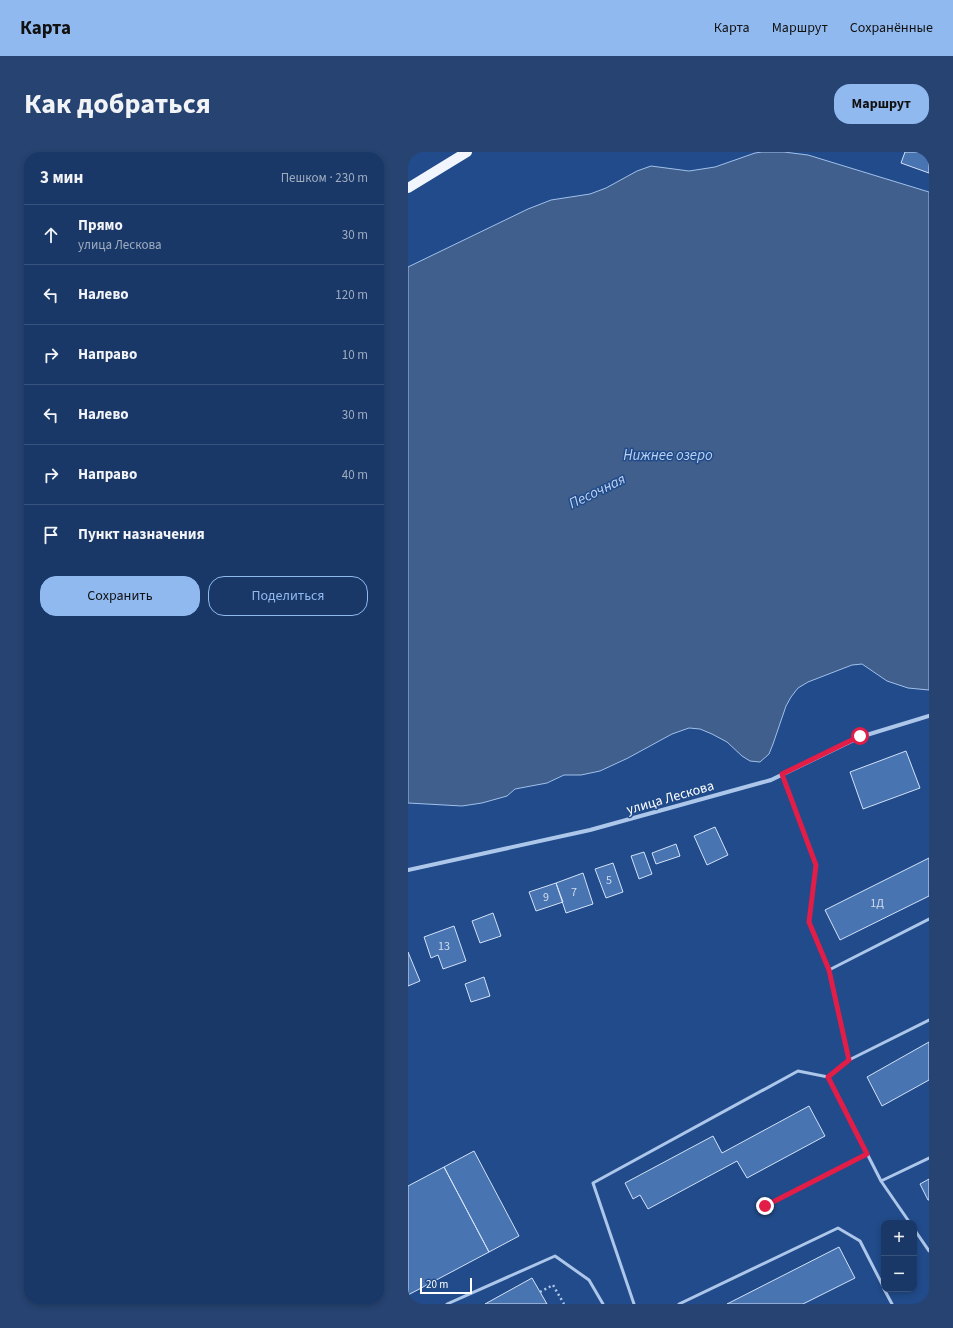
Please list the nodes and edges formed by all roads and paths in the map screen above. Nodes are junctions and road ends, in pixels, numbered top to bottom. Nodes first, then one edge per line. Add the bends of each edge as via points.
1 (467, 152) edge
2 (408, 188) edge
3 (929, 716) edge
4 (782, 774) junction
5 (408, 870) edge
6 (929, 919) edge
7 (829, 970) junction
8 (929, 1020) edge
9 (849, 1060) junction
10 (828, 1077) junction
11 (867, 1154) junction
12 (929, 1158) edge
13 (881, 1181) junction
14 (765, 1206) dead end
15 (908, 1220) edge
16 (917, 1233) edge
17 (929, 1251) edge
18 (881, 1283) edge
19 (540, 1292) dead end
20 (886, 1292) edge
21 (447, 1304) edge
22 (564, 1304) edge
23 (603, 1304) edge
24 (634, 1304) edge
25 (679, 1304) edge
26 (892, 1304) edge

1 - 2 main road
3 - 4 street, улица Лескова via 860,736
4 - 5 street, улица Лескова via 771,780 590,830
4 - 7 lane via 816,865 809,922
6 - 7 lane
7 - 9 lane
8 - 9 lane
9 - 10 lane
10 - 11 lane
10 - 24 lane via 798,1071 593,1183
11 - 13 lane
11 - 14 lane
12 - 13 lane
13 - 15 lane
16 - 17 lane
18 - 25 lane via 860,1241 838,1228
19 - 22 path via 553,1285
20 - 26 lane
21 - 23 lane via 555,1256 589,1280

